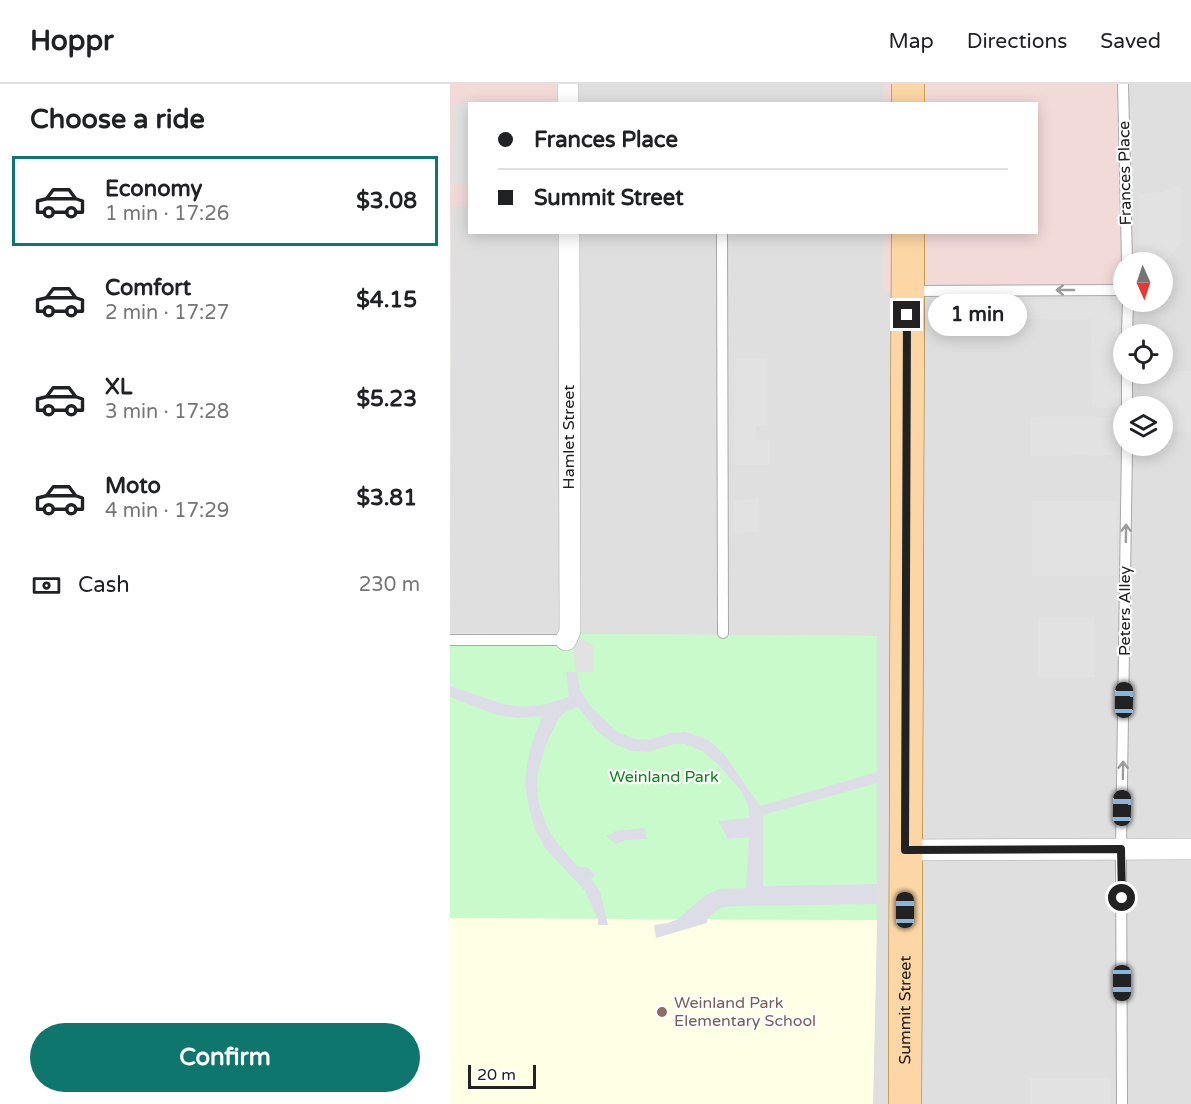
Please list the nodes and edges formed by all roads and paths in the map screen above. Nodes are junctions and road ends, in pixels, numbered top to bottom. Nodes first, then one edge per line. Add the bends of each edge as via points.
1 (568, 84) edge
2 (908, 84) edge
3 (1123, 84) edge
4 (568, 102) edge
5 (908, 102) edge
6 (569, 234) edge
7 (722, 234) edge
8 (908, 234) edge
9 (1127, 252) edge
10 (1113, 290) edge
11 (907, 291) junction
12 (1127, 456) edge
13 (723, 633) dead end
14 (450, 640) edge
15 (566, 640) joint
16 (1121, 849) junction
17 (1191, 849) edge
18 (905, 850) junction
19 (905, 1104) edge
20 (1122, 1104) edge

1 - 4 street
2 - 5 main road
3 - 9 lane, Frances Place
6 - 15 street, Hamlet Street via 570,632
7 - 13 lane
8 - 11 main road, Summit Street
10 -> 11 lane
11 - 18 main road, Summit Street
16 -> 12 lane, Peters Alley
14 - 15 lane
16 - 17 street
16 - 18 street
16 - 20 lane
18 - 19 main road, Summit Street

